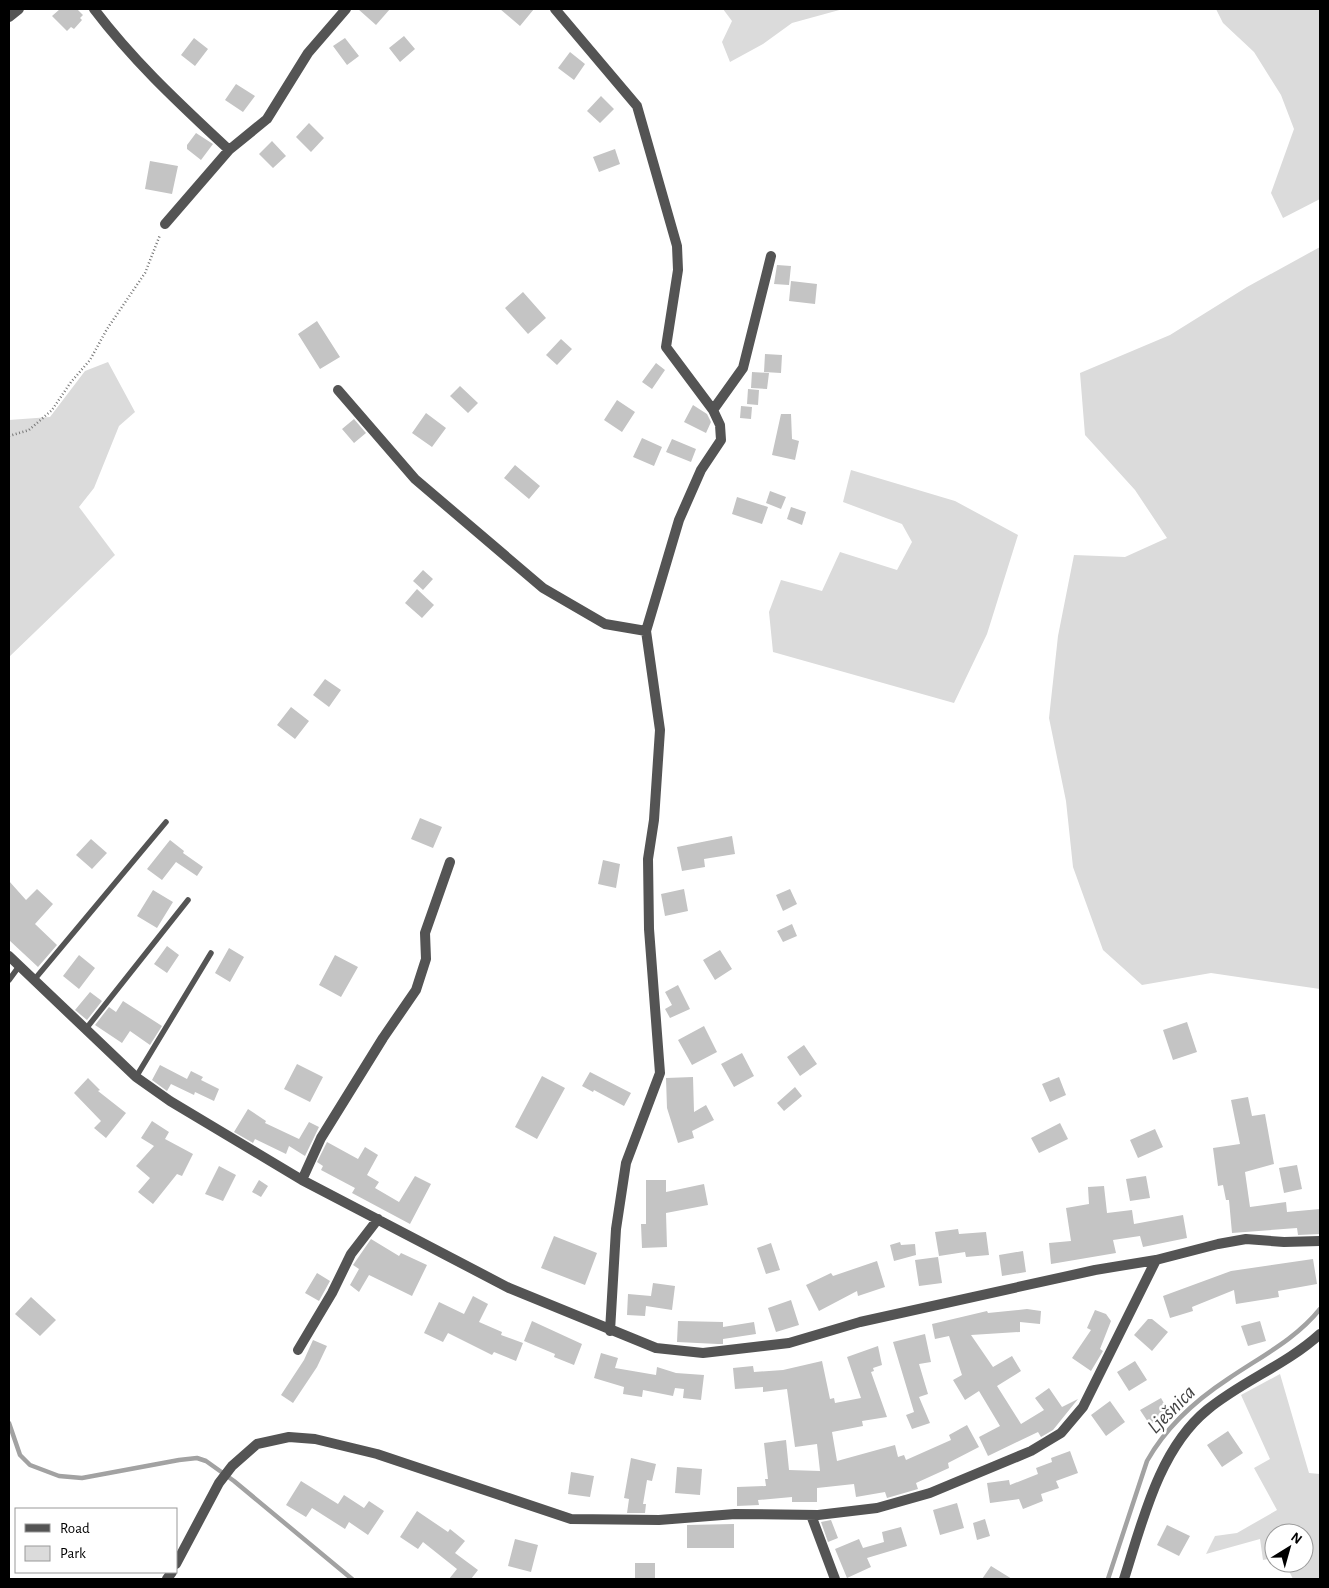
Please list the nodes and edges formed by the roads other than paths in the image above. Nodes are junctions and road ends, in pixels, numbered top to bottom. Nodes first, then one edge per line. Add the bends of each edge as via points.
1 (19, 9) edge
2 (94, 9) edge
3 (346, 9) edge
4 (554, 9) edge
5 (9, 17) edge
6 (229, 150) junction
7 (165, 224) road end
8 (771, 256) dead end
9 (338, 390) dead end
10 (713, 410) junction
11 (646, 631) junction
12 (166, 822) dead end
13 (450, 862) dead end
14 (188, 900) dead end
15 (211, 954) dead end
16 (9, 956) edge
17 (20, 964) junction
18 (9, 980) edge
19 (34, 980) junction
20 (85, 1030) junction
21 (136, 1077) junction
22 (302, 1180) junction
23 (378, 1219) junction
24 (1320, 1241) edge
25 (1156, 1260) junction
26 (610, 1331) junction
27 (1320, 1334) edge
28 (298, 1350) dead end
29 (811, 1515) junction
30 (178, 1560) edge
31 (835, 1579) edge
32 (1124, 1579) edge

1 - 5 street
2 - 6 street via 156,82
3 - 6 street via 308,53 266,119
4 - 10 street via 636,106 677,246 678,270 666,347
6 - 7 street
8 - 10 street via 743,368
9 - 11 street via 415,479 543,588 605,624
10 - 11 street via 720,425 721,440 701,470 679,520
11 - 26 street via 660,730 648,859 649,928 660,1073 626,1164 616,1229
12 - 19 lane
13 - 22 street via 425,933 426,959 416,990 321,1138
14 - 20 lane
15 - 21 lane
16 - 17 street
17 - 18 lane
17 - 19 street
19 - 20 street
20 - 21 street
21 - 22 street
22 - 23 street
23 - 26 street via 509,1288
23 - 28 street via 351,1254
24 - 25 street via 1246,1239
25 - 26 street via 965,1298 780,1344 703,1353 656,1348
25 - 29 street via 1083,1406 1061,1433 1031,1451 930,1493 876,1508
27 - 32 street via 1289,1359 1206,1411 1177,1442 1164,1464
29 - 30 street via 735,1514 659,1520 572,1520 377,1454 314,1439 289,1437 251,1448 232,1466 219,1483
29 - 31 street

